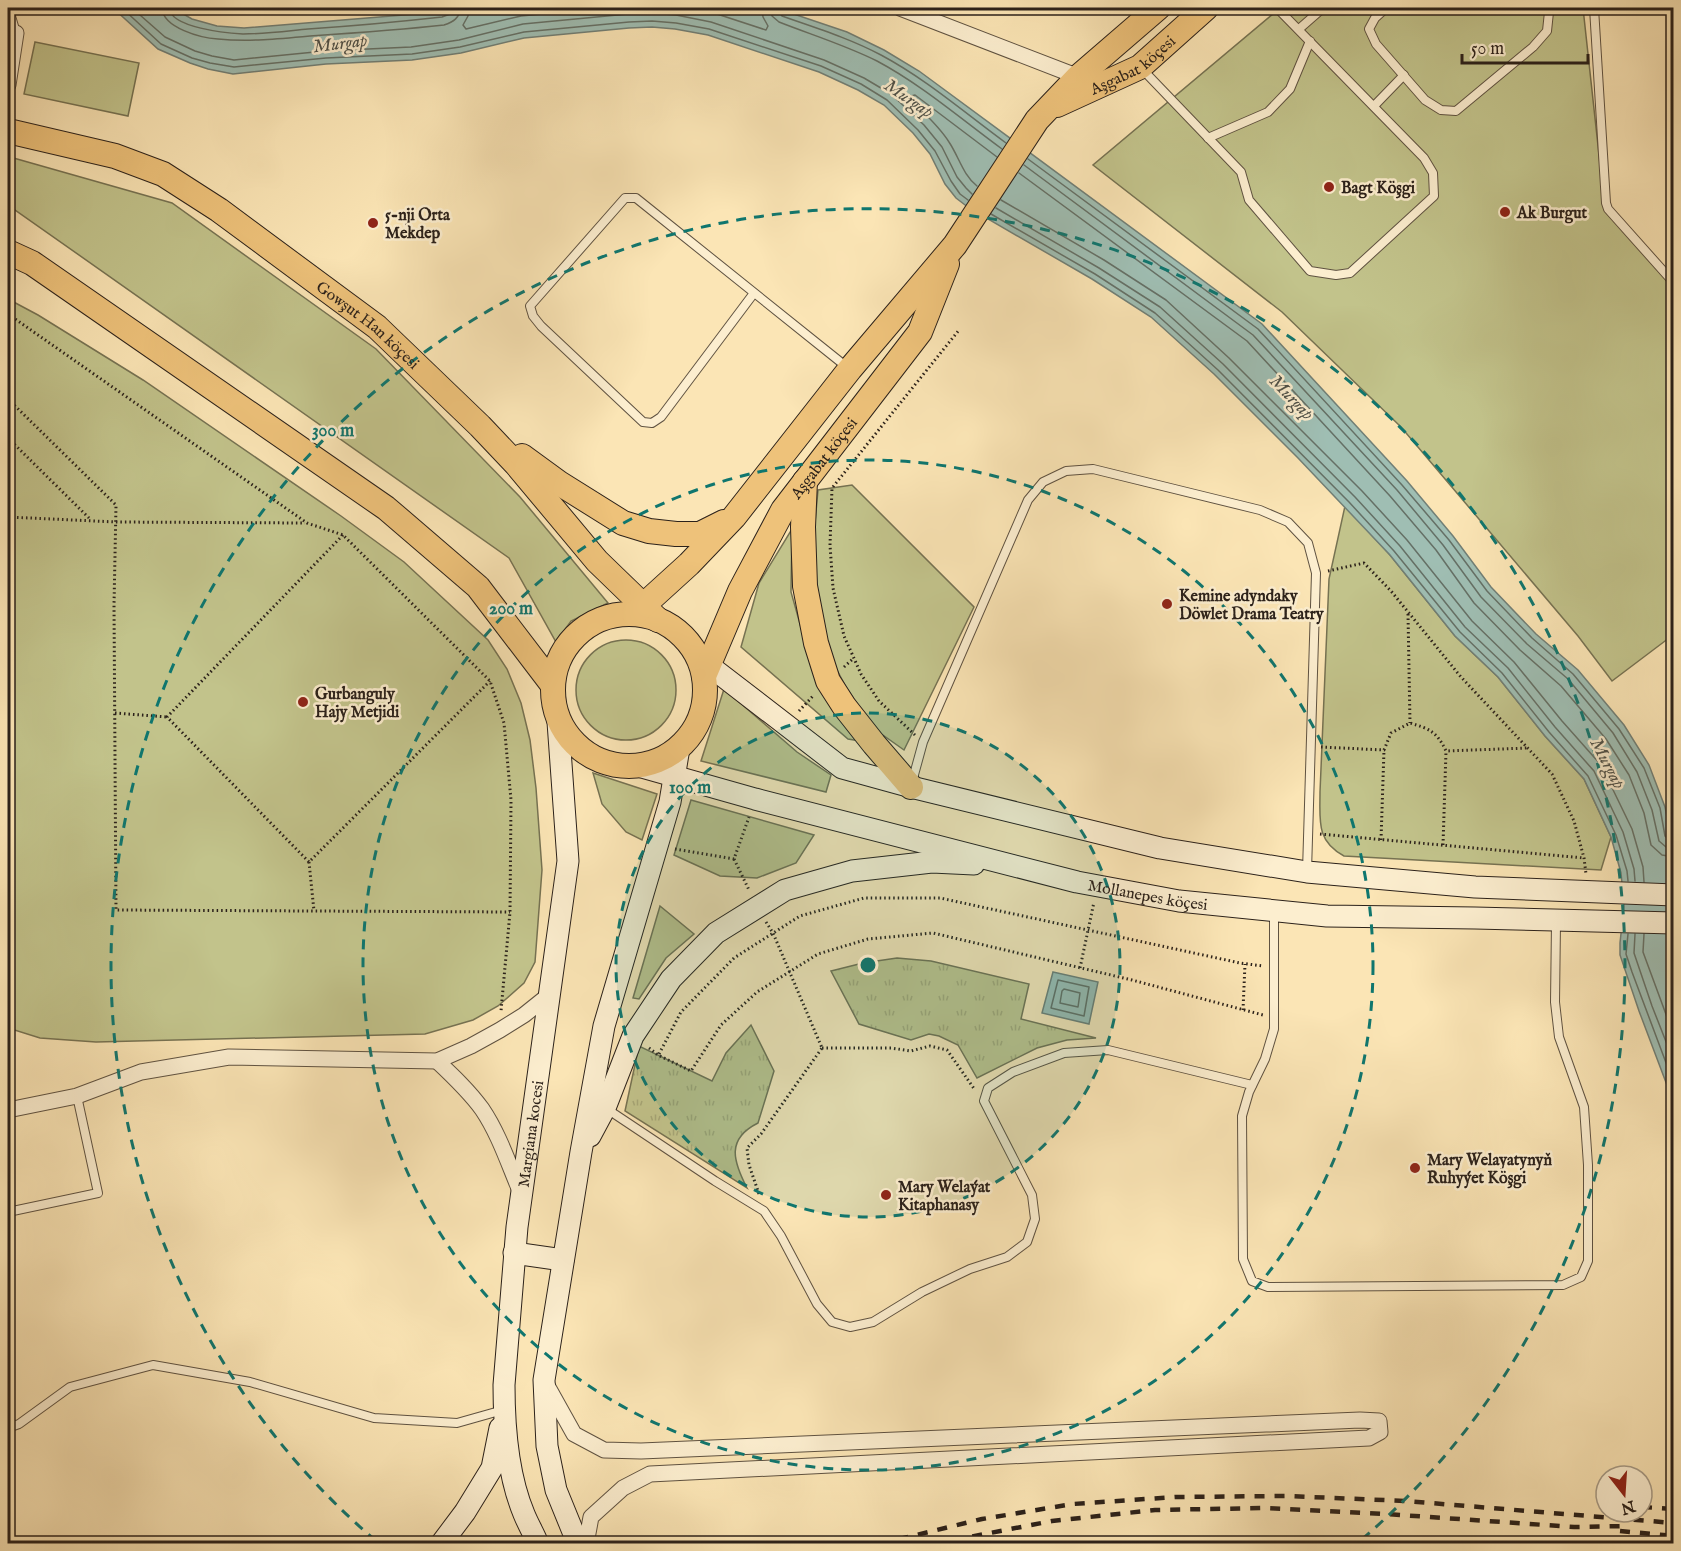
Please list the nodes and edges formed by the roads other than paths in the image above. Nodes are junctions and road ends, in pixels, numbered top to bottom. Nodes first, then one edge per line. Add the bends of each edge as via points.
1 (900, 8) edge
2 (1158, 8) edge
3 (1206, 8) edge
4 (1277, 8) edge
5 (1323, 8) edge
6 (1386, 8) edge
7 (1546, 8) edge
8 (1594, 8) edge
9 (8, 9) edge
10 (1299, 29) junction
11 (12, 32) edge
12 (1310, 41) junction
13 (1140, 67) junction
14 (1404, 75) junction
15 (1078, 77) junction
16 (8, 85) edge
17 (1101, 85) junction
18 (1374, 106) junction
19 (1043, 114) junction
20 (8, 131) edge
21 (1208, 138) junction
22 (955, 245) junction
23 (8, 252) edge
24 (1674, 283) edge
25 (754, 293) junction
26 (850, 369) junction
27 (480, 426) junction
28 (805, 481) junction
29 (734, 517) junction
30 (645, 613) junction
31 (704, 666) junction
32 (552, 684) junction
33 (558, 722) junction
34 (679, 748) junction
35 (638, 766) junction
36 (673, 777) junction
37 (911, 787) junction
38 (1017, 865) junction
39 (1307, 872) junction
40 (1475, 887) junction
41 (1674, 895) edge
42 (1274, 911) junction
43 (1475, 918) junction
44 (1556, 921) junction
45 (1674, 923) edge
46 (549, 995) junction
47 (437, 1061) junction
48 (1252, 1085) junction
49 (77, 1096) junction
50 (598, 1105) junction
51 (8, 1110) edge
52 (521, 1193) junction
53 (8, 1212) edge
54 (514, 1253) junction
55 (564, 1260) junction
56 (544, 1380) junction
57 (504, 1410) junction
58 (8, 1428) edge
59 (952, 1438) junction
60 (954, 1459) junction
61 (441, 1544) edge
62 (538, 1544) edge
63 (579, 1544) edge
64 (586, 1544) edge

1 - 15 street
2 - 15 main road, Aşgabat köçesi
3 - 13 main road, Aşgabat köçesi
4 - 10 lane
5 - 10 lane
6 - 14 lane via 1369,29 1376,44
7 - 14 lane via 1547,31 1456,111 1441,110 1425,100
8 - 24 lane via 1606,203
9 - 11 lane
10 - 12 lane
11 - 16 street
12 - 18 lane
12 - 21 lane via 1290,89 1268,112
13 - 17 main road, Aşgabat köçesi
13 - 21 lane
14 - 18 lane
15 - 17 street
15 - 19 main road, Aşgabat köçesi
17 - 19 main road, Aşgabat köçesi
18 - 21 lane via 1424,158 1433,173 1434,196 1350,273 1310,271 1249,200 1241,172
19 - 22 main road, Aşgabat köçesi
20 - 27 main road, Gowşut Han köçesi via 116,156 163,174 219,210 377,327
22 - 26 main road, Aşgabat köçesi
22 - 28 main road, Aşgabat köçesi via 920,332
23 - 32 main road via 32,262 386,508 478,587
25 - 25 lane via 636,198 625,198 530,306 541,326 644,422 652,423 661,417
25 - 26 lane
26 - 29 main road, Aşgabat köçesi
27 - 29 main road via 623,523 649,531 700,534
27 - 30 main road, Gowşut Han köçesi
28 - 31 main road, Aşgabat köçesi via 783,510
28 - 37 main road via 805,586 828,681
29 - 30 main road, Aşgabat köçesi
30 - 31 main road via 673,628
30 - 32 main road via 610,616 589,625 571,640 558,661
31 - 34 main road via 701,716
31 - 37 street via 842,768
32 - 33 main road
33 - 35 main road via 572,742 591,757 613,766
33 - 46 street, Margiana kocesi via 568,861
34 - 35 main road via 660,760
34 - 36 street
35 - 36 street, Mollanepes köçesi
36 - 38 street, Mollanepes köçesi
36 - 50 street via 670,802 604,1026
37 - 39 street via 1160,848
37 - 39 lane via 923,742 1028,500 1043,482 1066,471 1093,469 1260,510 1288,522 1308,543 1316,573
38 - 42 street, Mollanepes köçesi via 1077,882 1179,901
38 - 50 street via 932,862 852,871 785,890 716,933 671,979 633,1036
39 - 40 street
40 - 41 street
40 - 43 street
42 - 43 street, Mollanepes köçesi via 1327,916
42 - 48 lane via 1274,1029
43 - 44 street, Mollanepes köçesi
44 - 45 street, Mollanepes köçesi
44 - 48 lane via 1555,1002 1559,1036 1584,1107 1588,1262 1581,1277 1563,1285 1268,1287 1252,1281 1244,1259 1242,1116
46 - 47 street via 524,1016
46 - 52 street, Margiana kocesi
47 - 49 street via 228,1057 141,1072
47 - 52 street via 482,1109
48 - 50 lane via 1107,1050 1064,1053 1013,1072 988,1088 984,1101 1032,1195 1035,1219 1027,1242 1007,1257 922,1292 873,1322 850,1327 832,1322 817,1304 764,1211
49 - 51 street
49 - 53 lane via 98,1193
50 - 55 street via 581,1152
52 - 54 street, Margiana kocesi
54 - 55 street
54 - 57 street, Margiana kocesi
55 - 56 street
56 - 59 street via 574,1434 604,1450
56 - 63 street via 547,1446 556,1490
57 - 58 lane via 457,1423 374,1418 250,1382 153,1365 70,1387 19,1425
57 - 61 street via 492,1468
57 - 62 street, Margiana kocesi via 512,1473 523,1513
59 - 60 street
59 - 60 street via 1360,1420 1379,1421 1380,1432 1369,1438
60 - 64 street via 650,1474 623,1488 591,1517

